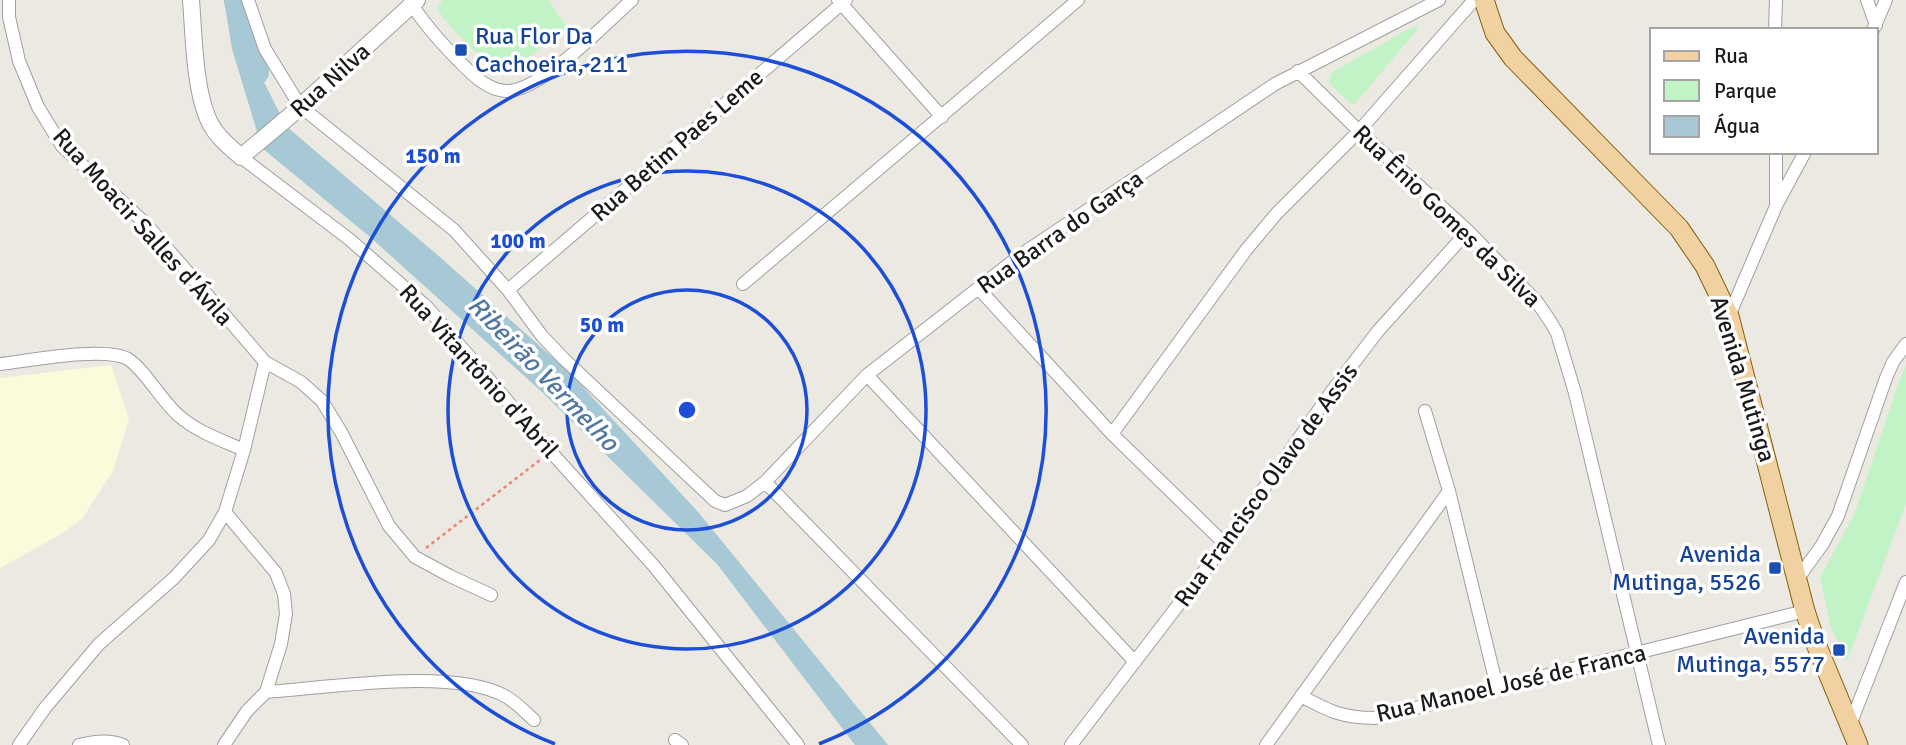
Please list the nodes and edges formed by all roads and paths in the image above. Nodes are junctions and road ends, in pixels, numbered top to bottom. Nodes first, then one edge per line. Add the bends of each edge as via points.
1 (9, 0) edge
2 (191, 0) edge
3 (248, 0) edge
4 (632, 0) edge
5 (1078, 0) edge
6 (1439, 0) edge
7 (1474, 0) edge
8 (1484, 0) edge
9 (1776, 0) edge
10 (1867, 0) edge
11 (1886, 0) edge
12 (842, 1) edge
13 (413, 2) edge
14 (1874, 27) edge
15 (1775, 28) edge
16 (1298, 71) junction
17 (296, 110) junction
18 (942, 117) junction
19 (1359, 131) junction
20 (1776, 154) edge
21 (1804, 154) edge
22 (241, 157) junction
23 (1776, 205) junction
24 (1468, 231) junction
25 (743, 284) dead end
26 (979, 289) junction
27 (508, 290) junction
28 (1729, 316) junction
29 (1906, 344) edge
30 (265, 362) junction
31 (0, 364) edge
32 (867, 375) junction
33 (1425, 411) dead end
34 (1112, 434) junction
35 (244, 450) junction
36 (551, 452) junction
37 (765, 482) junction
38 (1449, 491) junction
39 (225, 512) junction
40 (1225, 544) junction
41 (415, 557) junction
42 (1796, 581) junction
43 (1906, 582) edge
44 (491, 595) dead end
45 (1805, 611) junction
46 (1636, 654) junction
47 (1136, 662) junction
48 (1497, 687) junction
49 (266, 692) junction
50 (1301, 696) junction
51 (534, 720) dead end
52 (1850, 725) junction
53 (19, 745) edge
54 (79, 745) edge
55 (124, 745) edge
56 (224, 745) edge
57 (798, 745) edge
58 (1022, 745) edge
59 (1072, 745) edge
60 (1266, 745) edge
61 (1659, 745) edge
62 (1858, 745) edge

1 - 30 street, Rua Moacir Salles d'Ávila via 19,61 38,107 62,146 147,225
2 - 22 street, Rua Vitantônio d'Abril via 205,110 222,140
3 - 17 street via 265,49
4 - 13 street via 551,72 521,90 505,91 476,78
5 - 18 street
6 - 16 street, Rua Barra do Garça
7 - 19 street
8 - 28 main road, Avenida Mutinga via 1495,33 1513,58 1679,228 1705,265
9 - 15 street
10 - 14 street
11 - 14 street
12 - 18 street
12 - 27 street, Rua Betim Paes Leme
13 - 17 street, Rua Nilva
16 - 19 street, Rua Ênio Gomes da Silva
16 - 26 street, Rua Barra do Garça via 1034,246
17 - 22 street, Rua Nilva
17 - 27 street via 454,230
18 - 25 street
19 - 24 street, Rua Ênio Gomes da Silva
19 - 34 street via 1246,250
20 - 23 street
21 - 23 street
22 - 36 street, Rua Vitantônio d'Abril via 349,239 427,307
23 - 28 street
24 - 40 street, Rua Francisco Olavo de Assis via 1378,331
24 - 46 street, Rua Ênio Gomes da Silva via 1538,302 1557,333
26 - 32 street, Rua Barra do Garça
26 - 34 street
27 - 37 street, Rua Barra do Garça via 564,359 715,501 732,503
28 - 42 main road, Avenida Mutinga
29 - 42 street via 1886,378 1838,516
30 - 35 street
30 - 41 street via 323,401 389,526
31 - 35 street via 82,355 128,359 179,416
32 - 37 street, Rua Barra do Garça
32 - 47 street
33 - 38 street
34 - 40 street
35 - 39 street
36 - 41 path
36 - 57 street, Rua Vitantônio d'Abril via 654,566
37 - 58 street
38 - 48 street
38 - 50 street
39 - 49 street via 276,573 284,594 281,643
39 - 53 street via 195,558 99,644
40 - 47 street, Rua Francisco Olavo de Assis
41 - 44 street
42 - 45 main road, Avenida Mutinga
43 - 52 street
45 - 46 street, Rua Manoel José de Franca
45 - 52 main road, Avenida Mutinga
46 - 48 street, Rua Manoel José de Franca
46 - 61 street, Rua Ênio Gomes da Silva
47 - 59 street, Rua Francisco Olavo de Assis
48 - 50 street, Rua Manoel José de Franca via 1375,718 1352,718
49 - 51 street via 422,681 455,683 503,694
49 - 56 street
50 - 60 street
52 - 62 main road, Avenida Mutinga
54 - 55 street via 115,741

